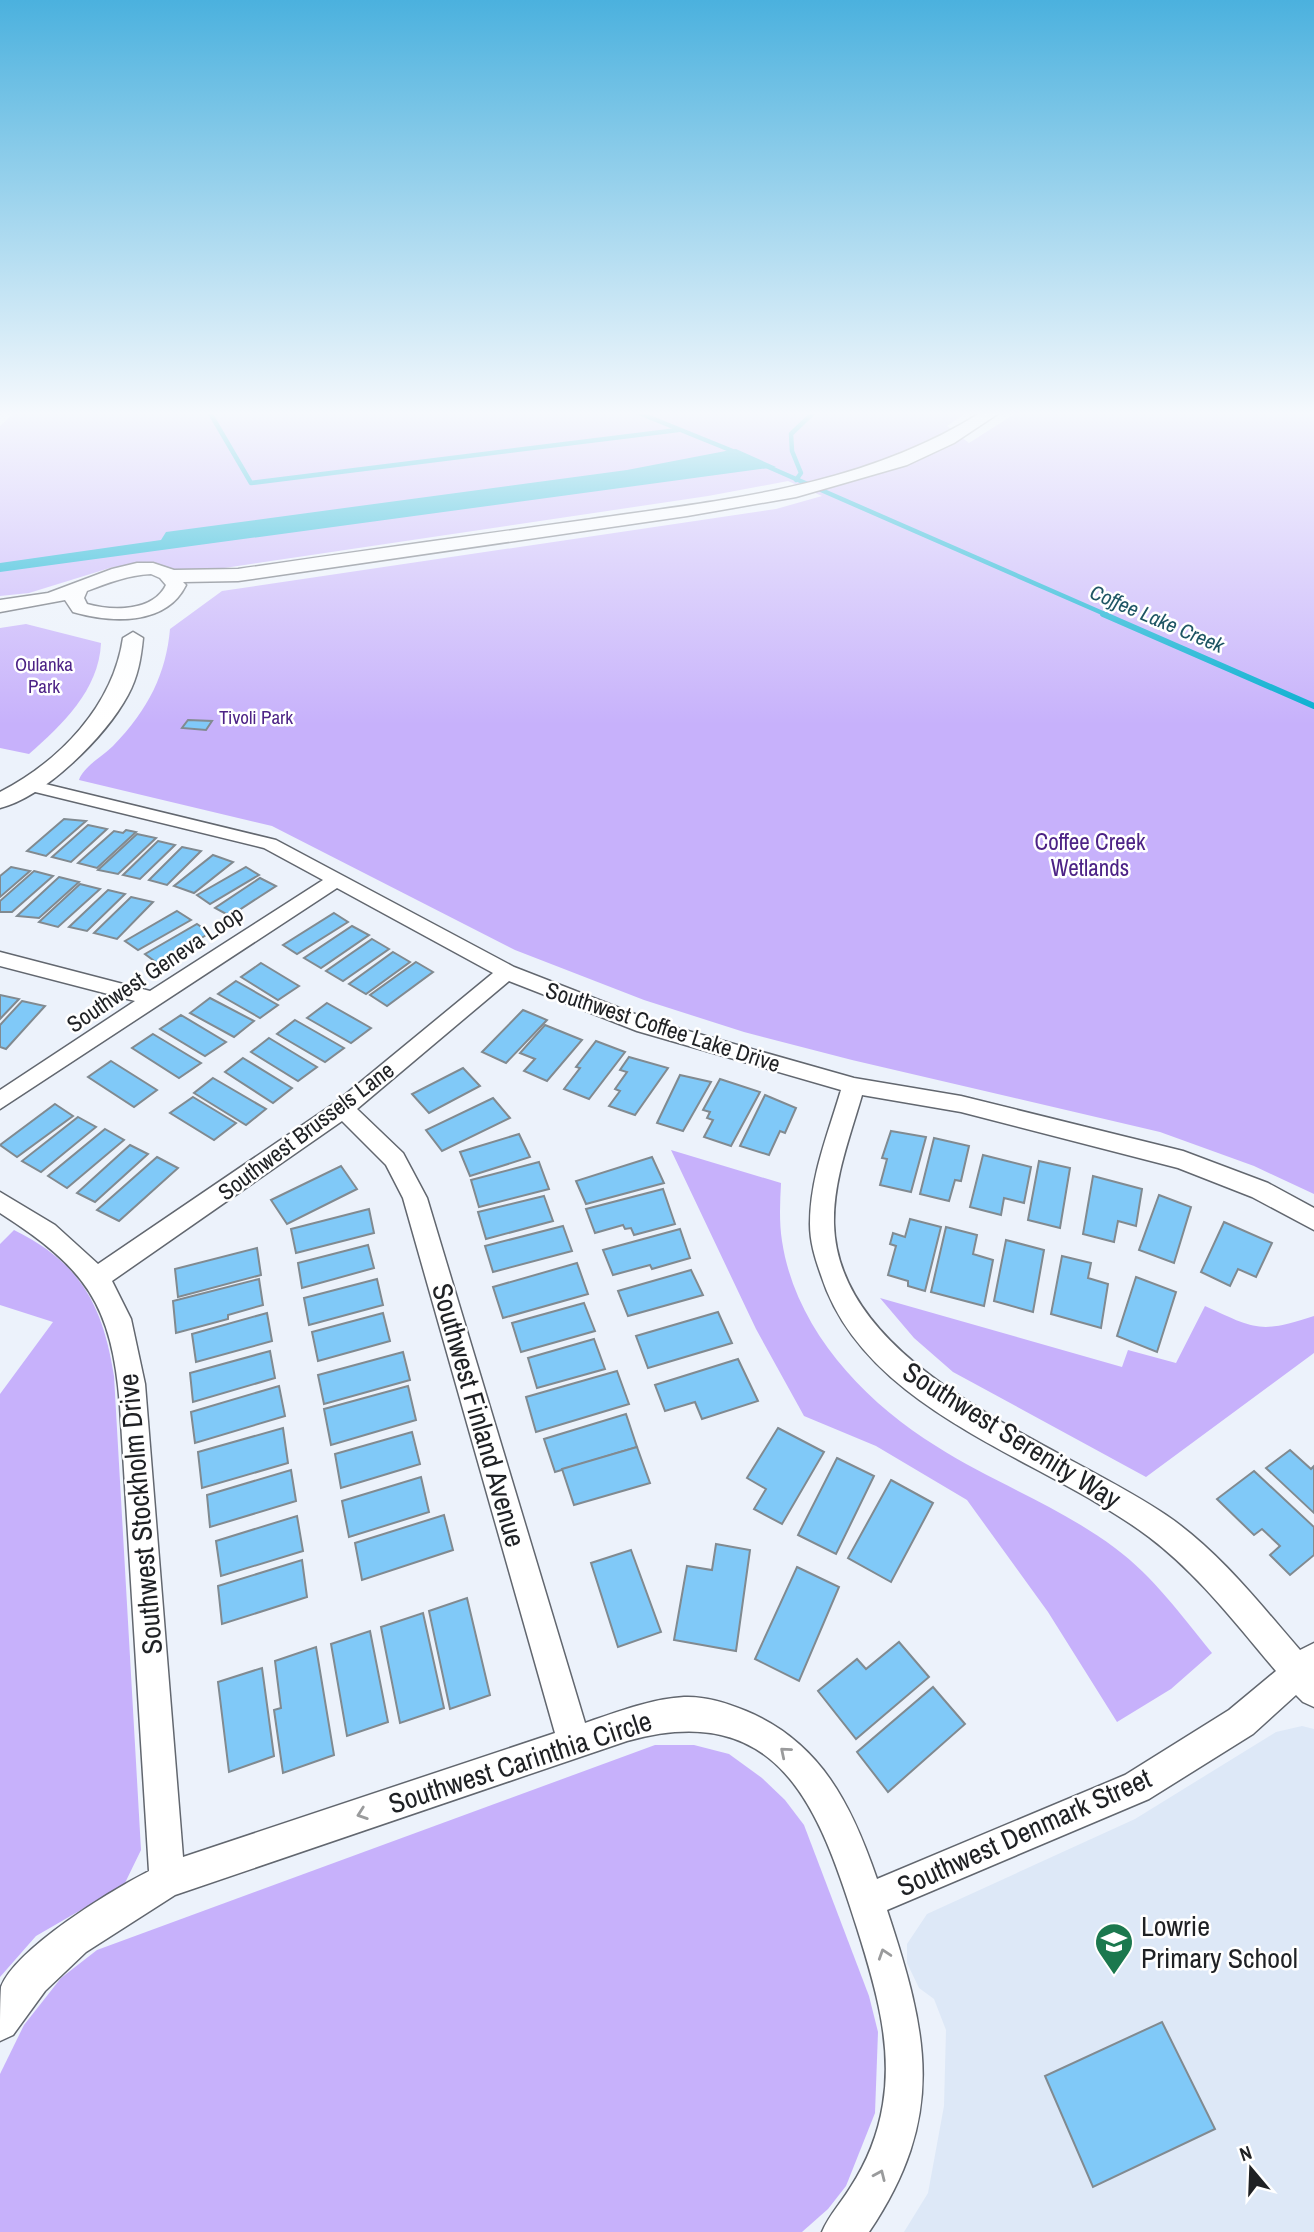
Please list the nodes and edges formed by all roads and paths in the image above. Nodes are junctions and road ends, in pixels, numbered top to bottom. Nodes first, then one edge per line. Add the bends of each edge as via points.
1 (636, 517) edge
2 (171, 585) junction
3 (79, 599) junction
4 (0, 606) edge
5 (152, 607) junction
6 (0, 613) edge
7 (105, 614) junction
8 (132, 638) junction
9 (17, 793) edge
10 (0, 822) edge
11 (338, 879) junction
12 (0, 959) edge
13 (507, 972) junction
14 (155, 999) junction
15 (854, 1086) junction
16 (0, 1101) edge
17 (344, 1109) junction
18 (0, 1201) edge
19 (1314, 1220) edge
20 (97, 1278) junction
21 (1309, 1675) edge
22 (575, 1743) junction
23 (167, 1880) junction
24 (866, 1901) junction
25 (0, 2022) edge
26 (843, 2232) edge

1 - 2 main road
2 - 3 main road via 154,571 127,570 98,577
2 - 5 main road
3 - 4 main road
3 - 6 main road
3 - 7 main road
5 - 7 main road
5 - 8 main road via 141,632
7 - 8 main road
8 - 9 main road via 128,670 109,712
9 - 10 main road via 18,807
9 - 11 street, Southwest Coffee Lake Drive via 270,844
11 - 13 street, Southwest Coffee Lake Drive
11 - 14 street, Southwest Geneva Loop
12 - 14 street
13 - 15 street, Southwest Coffee Lake Drive via 645,1026
13 - 17 street, Southwest Brussels Lane
14 - 16 street, Southwest Geneva Loop
15 - 19 street, Southwest Coffee Lake Drive via 961,1104 1183,1160 1260,1190
15 - 21 street, Southwest Serenity Way via 827,1173 824,1245 849,1309 876,1346 957,1407 1160,1527
17 - 20 street, Southwest Brussels Lane
17 - 22 street, Southwest Finland Avenue via 395,1159 415,1198
18 - 20 street, Southwest Stockholm Drive via 68,1250
20 - 23 street, Southwest Stockholm Drive via 126,1345
21 - 24 street, Southwest Denmark Street via 1137,1787
22 -> 23 street, Southwest Carinthia Circle
24 -> 22 street, Southwest Carinthia Circle via 826,1800 791,1757 769,1740 704,1714 662,1715
23 - 25 street, Southwest Carinthia Circle via 81,1933 34,1976
26 -> 24 street, Southwest Carinthia Circle via 876,2183 894,2140 906,2065 889,1968

